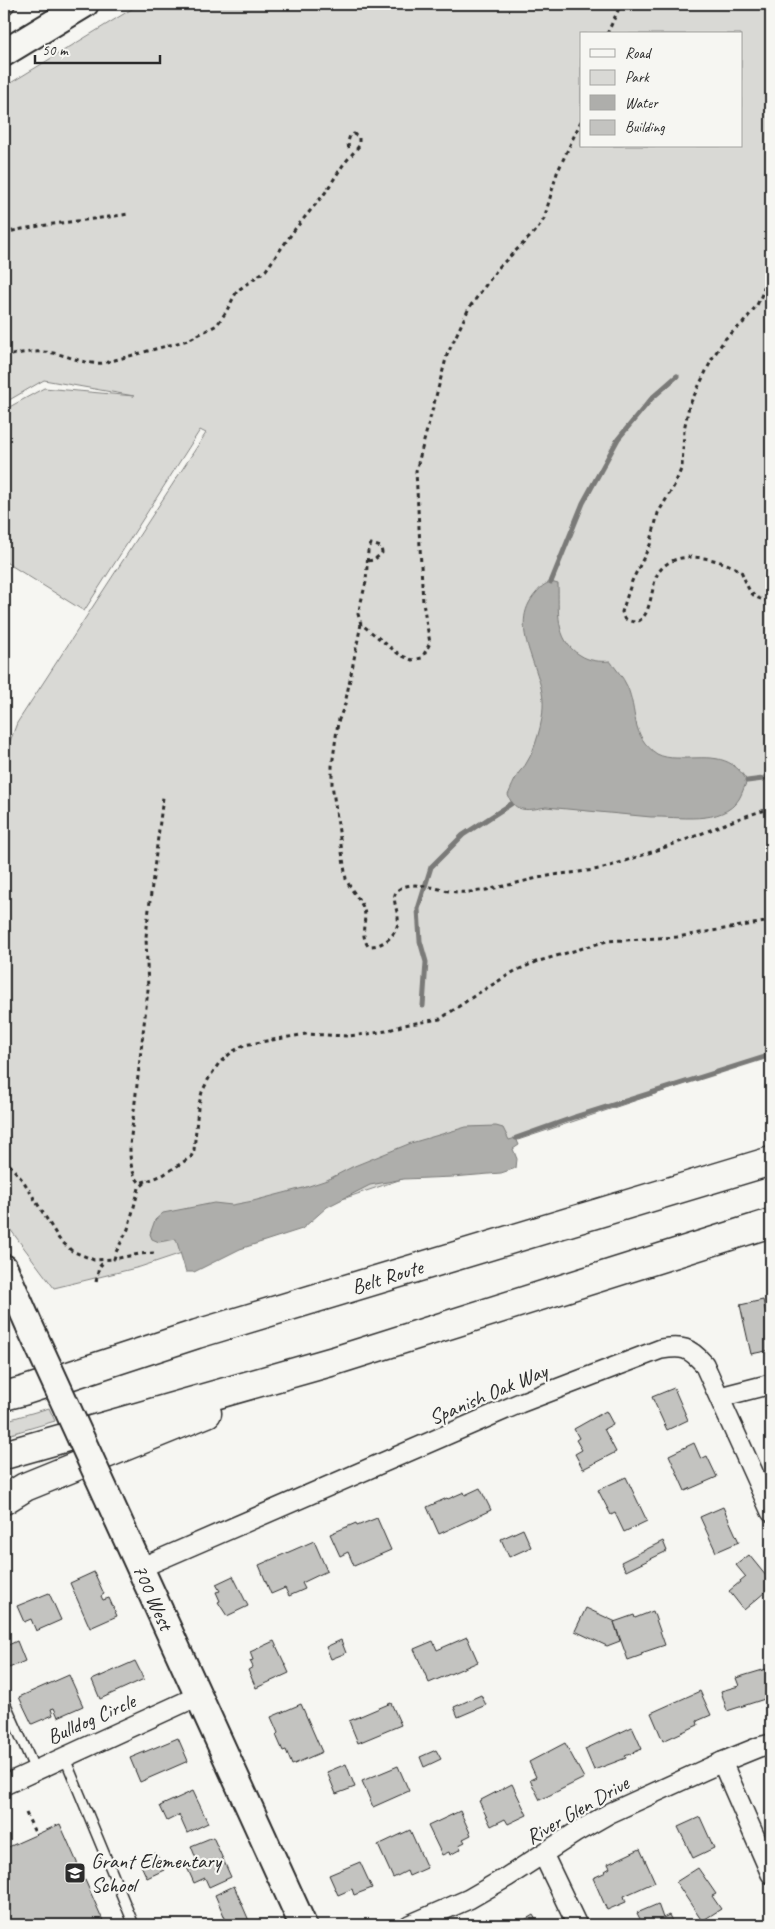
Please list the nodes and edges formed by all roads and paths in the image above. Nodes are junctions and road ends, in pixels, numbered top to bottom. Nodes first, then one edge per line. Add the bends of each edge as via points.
1 (85, 4) edge
2 (621, 4) edge
3 (608, 32) edge
4 (4, 53) edge
5 (580, 123) edge
6 (350, 152) dead end
7 (128, 214) dead end
8 (4, 233) edge
9 (771, 255) edge
10 (4, 357) edge
11 (368, 561) junction
12 (771, 602) edge
13 (361, 624) junction
14 (163, 797) dead end
15 (771, 809) edge
16 (771, 921) edge
17 (4, 1158) edge
18 (771, 1161) edge
19 (147, 1181) junction
20 (771, 1223) edge
21 (154, 1253) dead end
22 (114, 1259) junction
23 (106, 1260) junction
24 (4, 1268) edge
25 (96, 1282) dead end
26 (334, 1361) junction
27 (771, 1384) edge
28 (4, 1396) edge
29 (720, 1397) junction
30 (4, 1455) edge
31 (4, 1500) edge
32 (771, 1512) edge
33 (140, 1568) junction
34 (198, 1696) junction
35 (4, 1700) edge
36 (771, 1744) edge
37 (64, 1756) junction
38 (722, 1762) junction
39 (34, 1770) junction
40 (4, 1785) edge
41 (26, 1813) dead end
42 (36, 1835) dead end
43 (543, 1854) junction
44 (771, 1874) edge
45 (134, 1925) edge
46 (303, 1925) edge
47 (409, 1925) edge
48 (577, 1925) edge

1 - 4 main road
2 - 3 path
5 - 13 path via 557,173 544,219 499,267 469,308 447,355 416,472 423,603 430,643 422,658 412,660 400,655
6 - 10 path via 348,142 350,134 354,134 359,138 359,146 325,194 266,270 237,291 217,325 204,333 104,363 91,364 45,352 23,352
7 - 8 path via 25,227
9 - 12 path via 757,305 725,339 689,406 682,467 658,513 650,545 632,580 622,612 629,622 637,622 642,618 657,575 664,566 680,559 698,557 727,563 741,571 752,594
11 - 11 path via 371,544 381,547 382,553
11 - 13 path via 358,614
13 - 15 path via 345,704 338,722 332,784 346,879 363,907 363,937 368,946 382,944 395,931 398,916 394,903 400,889 418,886 460,892 487,890 608,867
14 - 19 path via 148,917 148,990 130,1145 133,1176 140,1183
16 - 19 path via 677,937 607,941 551,957 515,971 440,1019 368,1034 306,1034 244,1045 219,1063 209,1078 200,1100 191,1157
17 - 23 path via 24,1182 59,1239 72,1251 94,1260
18 - 28 highway, Belt Route
19 - 22 path via 139,1188 130,1222
20 - 26 highway
21 - 22 path
22 - 23 path
23 - 25 path via 99,1267
24 - 33 main road, 700 West, bridge
26 - 30 highway
26 - 31 highway via 24,1488
27 - 29 street
29 - 32 street, Spanish Oak Way
29 - 33 street, Spanish Oak Way via 704,1364 694,1352 675,1347 662,1349 520,1403
33 - 34 main road, 700 West
34 - 37 street, Bulldog Circle
34 - 46 main road, 700 West
35 - 39 lane
36 - 38 street, River Glen Drive
37 - 39 street, Bulldog Circle
37 - 45 lane
38 - 43 street, River Glen Drive via 610,1813
38 - 44 street
39 - 40 street, Bulldog Circle
41 - 42 path
43 - 47 street, River Glen Drive via 469,1899
43 - 48 street

